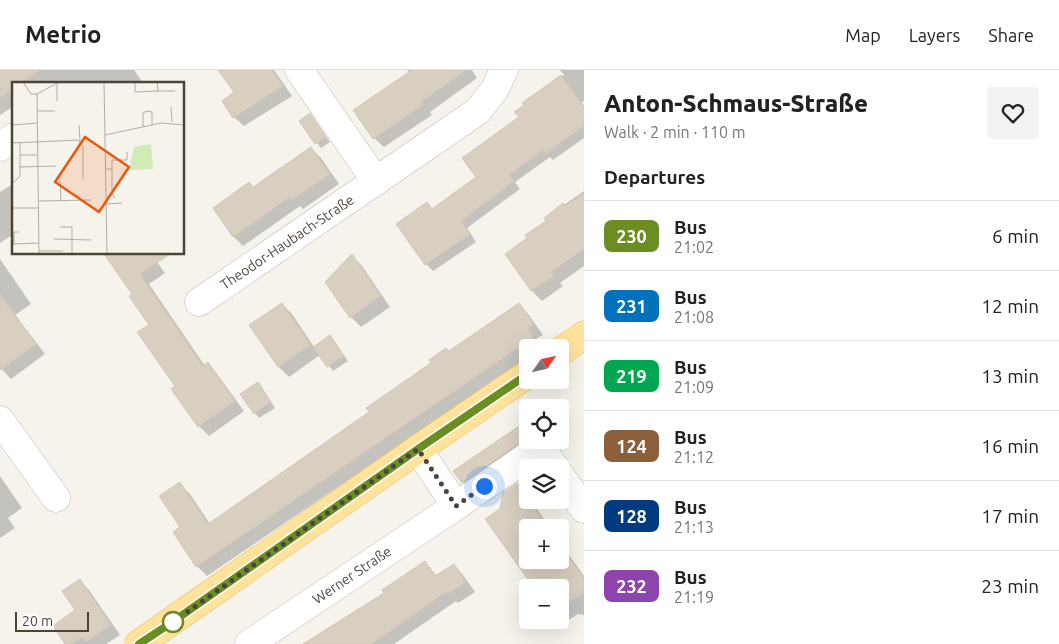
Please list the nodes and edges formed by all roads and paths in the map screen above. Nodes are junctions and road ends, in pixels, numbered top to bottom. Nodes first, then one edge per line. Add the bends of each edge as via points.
1 (300, 70) edge
2 (504, 70) edge
3 (12, 138) edge
4 (0, 147) edge
5 (376, 181) junction
6 (199, 302) dead end
7 (584, 335) edge
8 (569, 346) edge
9 (519, 380) edge
10 (0, 420) edge
11 (418, 449) junction
12 (524, 459) edge
13 (549, 459) edge
14 (519, 462) edge
15 (569, 488) edge
16 (56, 498) dead end
17 (456, 506) junction
18 (584, 509) edge
19 (139, 644) edge
20 (249, 644) edge

1 - 5 street
2 - 5 street, Theodor-Haubach-Straße via 478,111
3 - 4 street
5 - 6 street, Theodor-Haubach-Straße
7 - 8 main road
9 - 11 main road
10 - 16 street
11 - 17 street
11 - 19 main road
12 - 13 street, Werner Straße via 541,447
14 - 17 street, Werner Straße
15 - 18 street
17 - 20 street, Werner Straße

